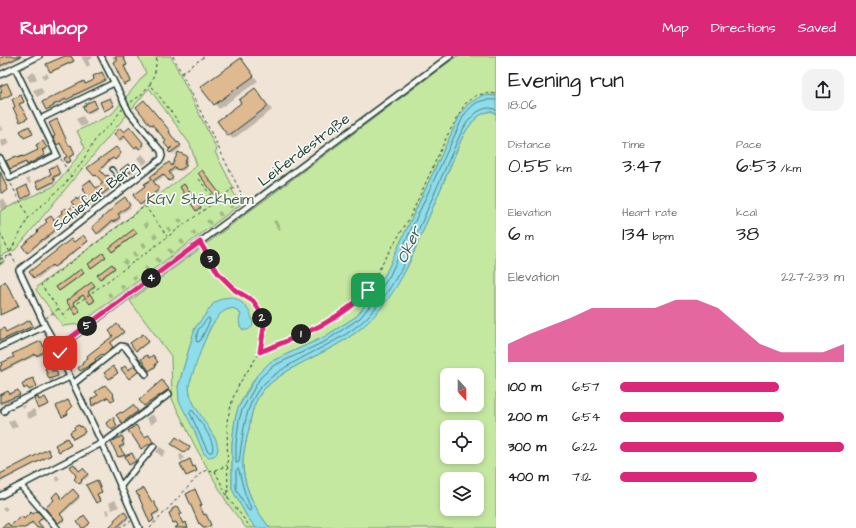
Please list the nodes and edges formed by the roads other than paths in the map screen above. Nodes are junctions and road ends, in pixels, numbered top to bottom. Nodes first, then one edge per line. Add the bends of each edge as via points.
1 (39, 56) edge
2 (101, 56) edge
3 (450, 56) edge
4 (15, 68) junction
5 (0, 75) edge
6 (114, 83) junction
7 (40, 119) junction
8 (0, 158) edge
9 (112, 169) dead end
10 (126, 187) junction
11 (44, 323) junction
12 (0, 347) edge
13 (60, 349) junction
14 (146, 374) dead end
15 (70, 377) junction
16 (74, 384) junction
17 (169, 394) dead end
18 (4, 411) dead end
19 (101, 444) junction
20 (154, 446) dead end
21 (21, 486) junction
22 (120, 487) junction
23 (0, 496) edge
24 (57, 528) edge
25 (139, 528) edge

1 - 4 street
2 - 6 street, Schiefer Berg
3 - 13 street, Leiferdestraße via 70,338
4 - 5 street
4 - 7 street
6 - 7 street
6 - 10 street, Schiefer Berg via 126,106 162,156 161,160
7 - 8 street via 57,155 10,178
9 - 10 lane
10 - 11 street, Schiefer Berg via 19,270
11 - 12 street
11 - 13 street
13 - 15 street via 61,358
14 - 16 street via 125,347 121,346
15 - 16 street
15 - 18 street via 7,407
16 - 19 street
17 - 19 street
19 - 21 street
19 - 22 street
20 - 22 street
21 - 23 street
21 - 24 street
22 - 25 street

